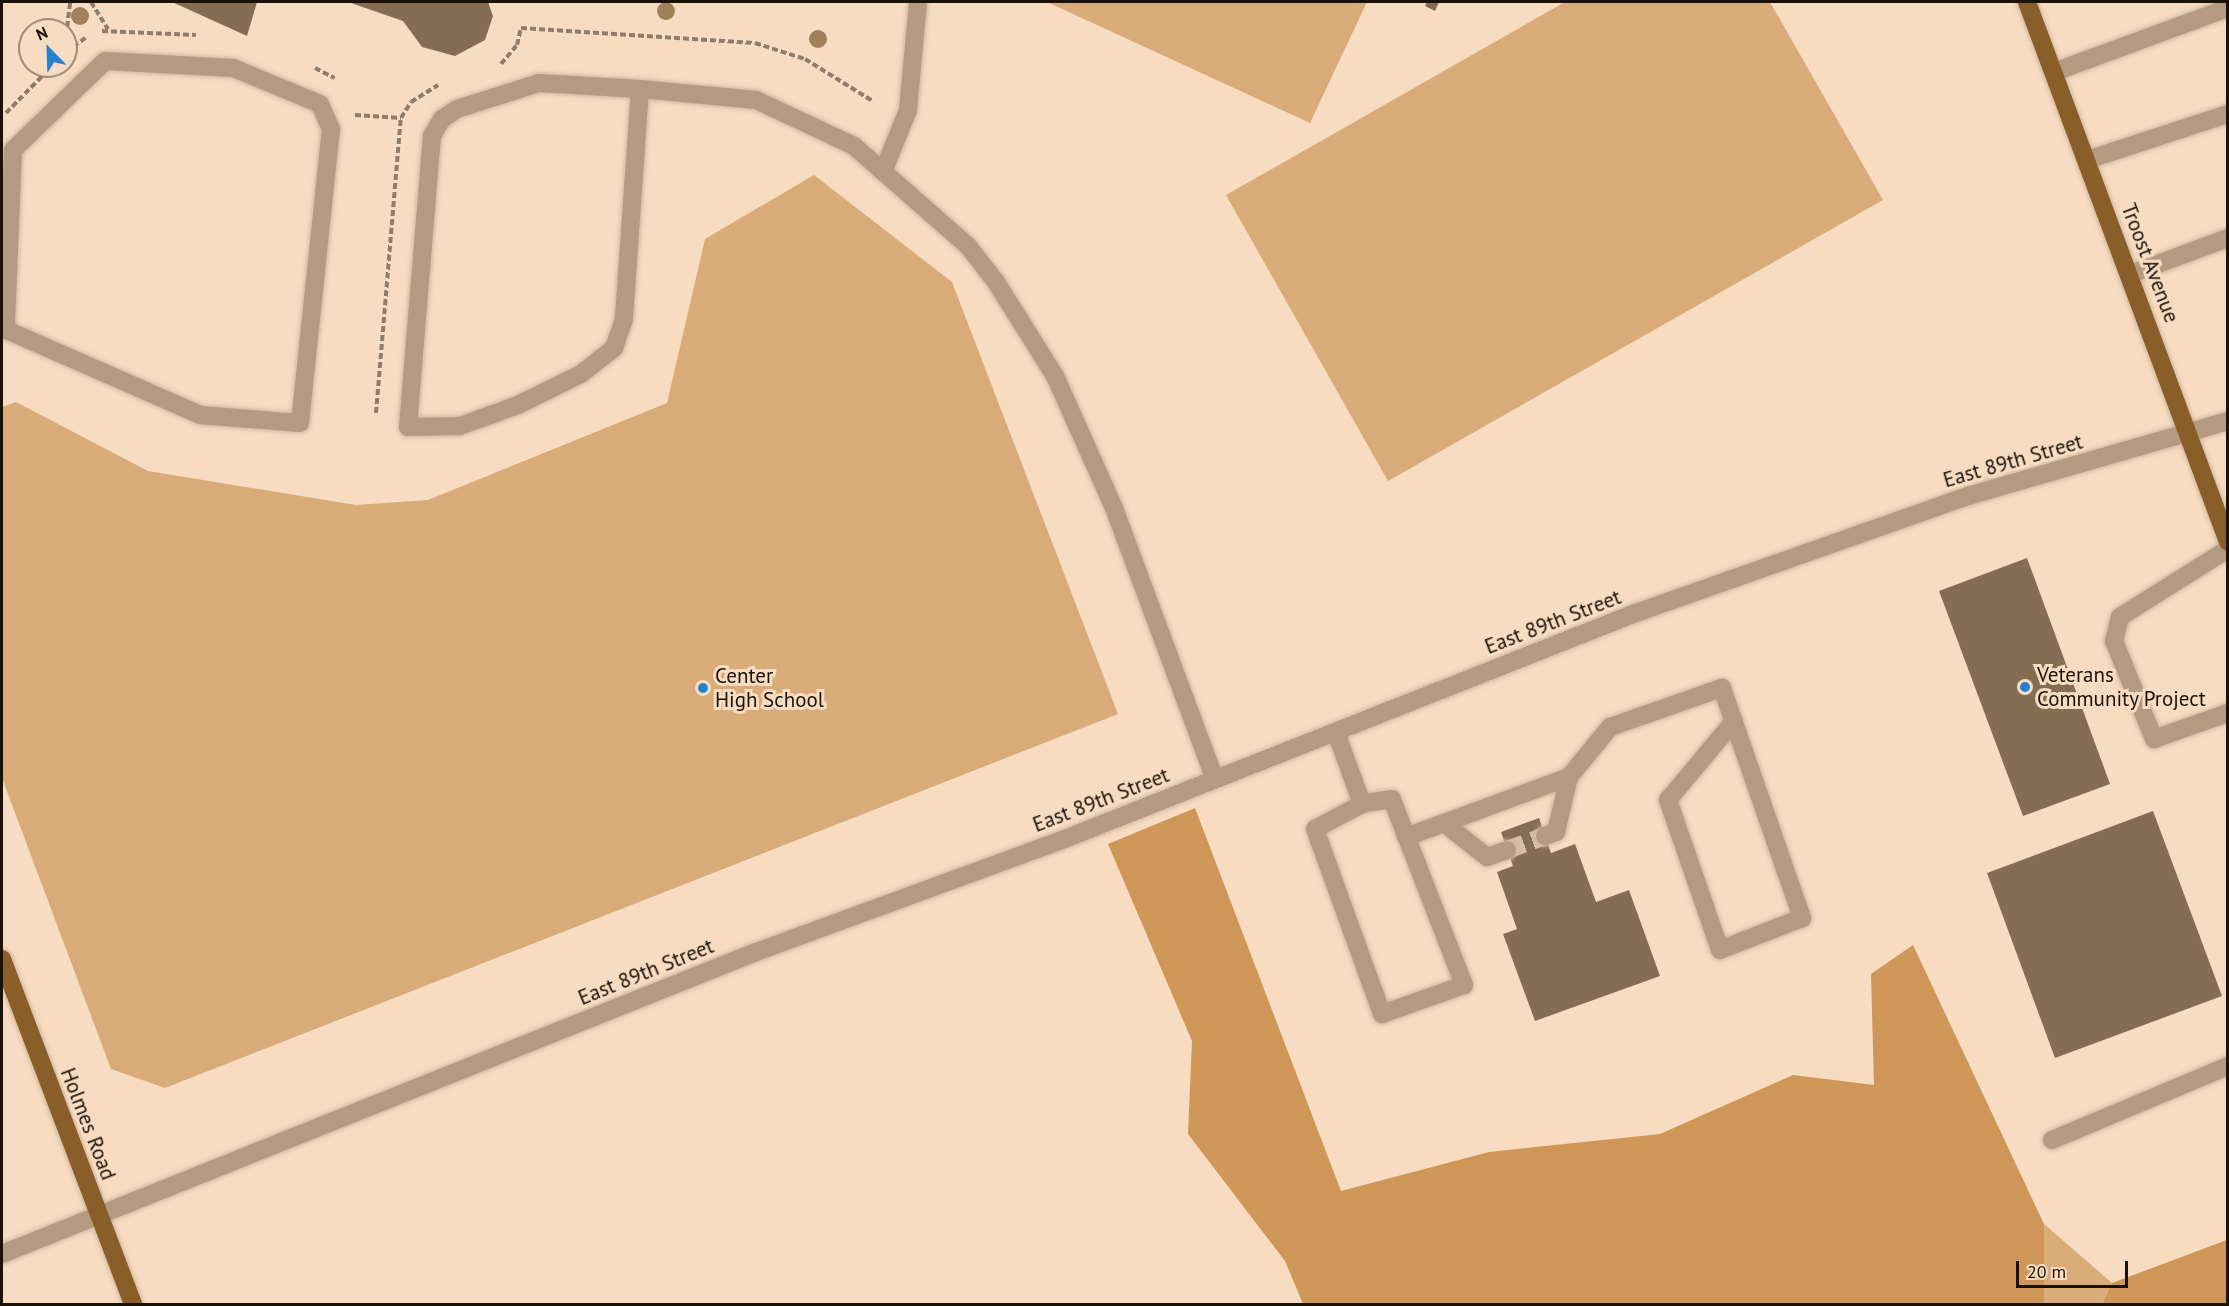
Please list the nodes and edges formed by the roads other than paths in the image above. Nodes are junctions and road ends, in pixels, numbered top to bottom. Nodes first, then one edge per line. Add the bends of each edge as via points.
1 (918, 2) edge
2 (2027, 2) edge
3 (2228, 8) edge
4 (2055, 72) junction
5 (640, 89) junction
6 (2228, 114) edge
7 (2087, 160) junction
8 (883, 172) junction
9 (2228, 238) edge
10 (2131, 274) junction
11 (4, 327) edge
12 (2228, 421) edge
13 (2190, 435) junction
14 (2228, 542) edge
15 (2228, 549) edge
16 (2228, 713) edge
17 (1734, 721) junction
18 (1336, 732) junction
19 (1569, 777) junction
20 (1215, 780) junction
21 (1362, 804) junction
22 (1444, 823) junction
23 (1545, 836) tunnel mouth
24 (1406, 837) junction
25 (1508, 850) tunnel mouth
26 (2, 959) edge
27 (2228, 1066) edge
28 (2052, 1140) dead end
29 (99, 1217) junction
30 (2, 1254) edge
31 (133, 1305) edge

1 - 8 street via 908,110
2 - 4 main road, Troost Avenue
3 - 4 street
4 - 7 main road, Troost Avenue
5 - 5 street via 624,319 614,348 581,374 518,405 460,426 408,427 432,136 442,119 457,109 539,83
5 - 8 street via 756,100 854,146
6 - 7 street
7 - 10 main road, Troost Avenue
8 - 20 street via 968,246 1055,376 1114,508
9 - 10 street
10 - 13 main road, Troost Avenue
11 - 11 street via 13,150 105,62 234,68 320,104 331,129 300,423 200,415 103,375
12 - 13 street, East 89th Street
13 - 14 main road, Troost Avenue
13 - 18 street, East 89th Street via 1957,500 1633,614
15 - 16 street via 2120,617 2114,641 2154,739
17 - 17 street via 1802,918 1720,950 1668,800
17 - 19 street via 1722,688 1610,727
18 - 20 street, East 89th Street
18 - 21 street
19 - 22 street
19 - 23 street via 1556,832
20 - 29 street, East 89th Street via 756,952
21 - 24 street via 1392,799
21 - 24 street via 1315,829 1382,1014 1464,985
22 - 24 street
22 - 25 street via 1487,857
26 - 29 main road, Holmes Road
27 - 28 street
29 - 30 street, East 89th Street
29 - 31 main road, Holmes Road

